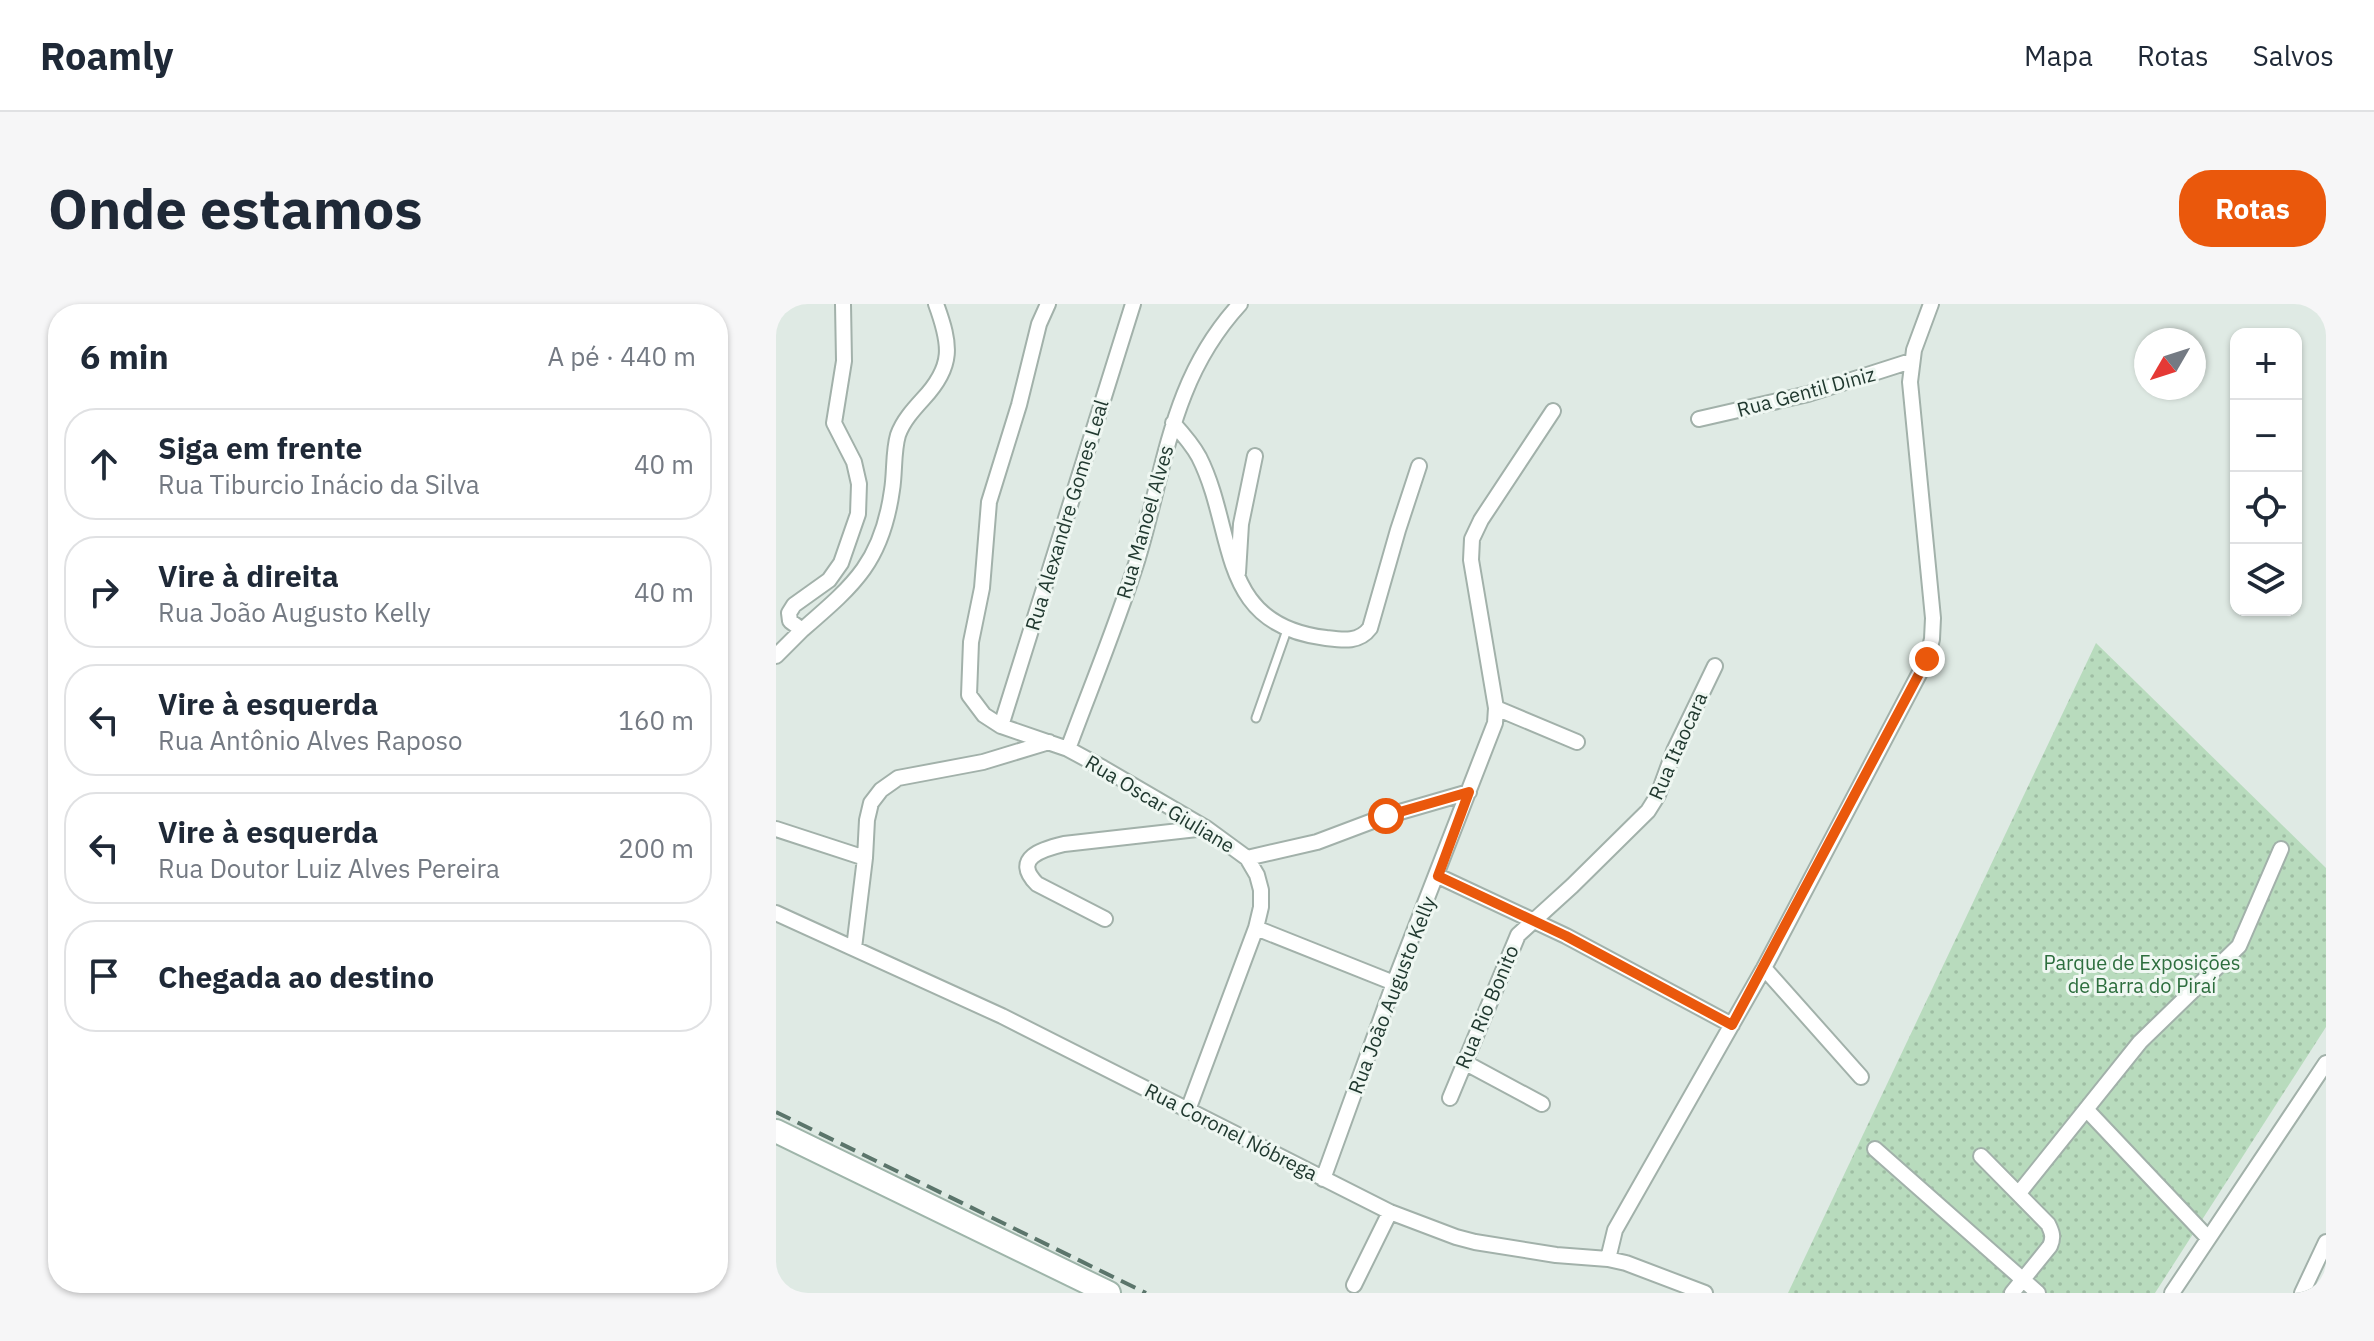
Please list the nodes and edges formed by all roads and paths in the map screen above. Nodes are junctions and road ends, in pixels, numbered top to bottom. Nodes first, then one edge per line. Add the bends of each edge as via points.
1 (843, 304) edge
2 (936, 304) edge
3 (1048, 304) edge
4 (1133, 304) edge
5 (1240, 304) edge
6 (1931, 304) edge
7 (1911, 361) junction
8 (1553, 411) dead end
9 (1699, 419) dead end
10 (1173, 423) junction
11 (1255, 456) dead end
12 (1419, 466) dead end
13 (1237, 581) junction
14 (802, 630) junction
15 (1287, 630) junction
16 (776, 656) edge
17 (1715, 666) dead end
18 (1496, 708) junction
19 (1256, 718) dead end
20 (1001, 726) junction
21 (1050, 742) junction
22 (1577, 742) dead end
23 (1068, 749) junction
24 (1469, 792) junction
25 (1206, 828) junction
26 (776, 829) edge
27 (2281, 849) dead end
28 (865, 858) junction
29 (1247, 858) junction
30 (1438, 876) junction
31 (776, 913) edge
32 (1105, 919) dead end
33 (1532, 921) junction
34 (1256, 928) junction
35 (854, 948) junction
36 (1764, 968) junction
37 (1394, 983) junction
38 (1732, 1025) junction
39 (1464, 1062) junction
40 (2326, 1063) edge
41 (1861, 1077) dead end
42 (1450, 1098) dead end
43 (1542, 1104) dead end
44 (2086, 1109) junction
45 (1188, 1110) junction
46 (776, 1131) edge
47 (1875, 1149) dead end
48 (1981, 1156) dead end
49 (1323, 1179) junction
50 (2019, 1193) junction
51 (1390, 1212) junction
52 (2208, 1238) junction
53 (2326, 1242) edge
54 (1608, 1259) junction
55 (2023, 1281) junction
56 (1354, 1285) dead end
57 (1109, 1293) edge
58 (1705, 1293) edge
59 (2012, 1293) edge
60 (2038, 1293) edge
61 (2172, 1293) edge
62 (2302, 1293) edge

1 - 14 street via 844,361 834,423 854,462 858,514 841,563 789,613 790,621
2 - 14 street via 948,359 898,435 880,541 854,584
3 - 20 street via 989,502 982,588 971,642 969,695 974,706
4 - 20 street, Rua Alexandre Gomes Leal
5 - 10 street, Rua Manoel Alves via 1192,373
6 - 7 street
7 - 9 street, Rua Gentil Diniz via 1808,394
7 - 36 street via 1932,639 1918,679
8 - 18 street, Rua João Augusto Kelly via 1472,539
10 - 13 street via 1199,457
10 - 23 street, Rua Manoel Alves via 1137,563
11 - 13 street via 1241,524
12 - 15 street via 1365,635 1327,638
13 - 15 street via 1254,605
14 - 16 street
15 - 19 lane
17 - 33 street, Rua Itaocara via 1648,811
18 - 22 street
18 - 24 street, Rua João Augusto Kelly via 1492,736
20 - 21 street, Rua Oscar Giuliane
21 - 23 street, Rua Oscar Giuliane
21 - 28 street via 983,762 898,778 871,803
23 - 25 street, Rua Oscar Giuliane
24 - 29 street via 1317,842
24 - 30 street, Rua João Augusto Kelly
25 - 29 street, Rua Oscar Giuliane
25 - 32 street via 1064,844 1029,859 1029,877 1037,884
26 - 28 street
27 - 44 street via 2239,946 2140,1042
28 - 35 street
29 - 34 street, Rua Oscar Giuliane via 1261,890
30 - 33 street
30 - 37 street, Rua João Augusto Kelly
31 - 35 street, Rua Coronel Nóbrega
33 - 38 street
33 - 39 street, Rua Rio Bonito via 1511,946
34 - 37 street
34 - 45 street, Rua Oscar Giuliane
35 - 45 street, Rua Coronel Nóbrega
36 - 38 street
36 - 41 street
37 - 49 street, Rua João Augusto Kelly
38 - 54 street via 1615,1230
39 - 42 street, Rua Rio Bonito
39 - 43 street
40 - 52 street
44 - 50 street
44 - 52 street
45 - 49 street, Rua Coronel Nóbrega
46 - 57 main road
47 - 55 street
48 - 50 street
49 - 51 street, Rua Coronel Nóbrega
50 - 55 street via 2048,1224 2053,1238
51 - 54 street, Rua Coronel Nóbrega via 1475,1242
51 - 56 street
52 - 61 street
53 - 62 street
54 - 58 street, Rua Coronel Nóbrega
55 - 59 street
55 - 60 street

